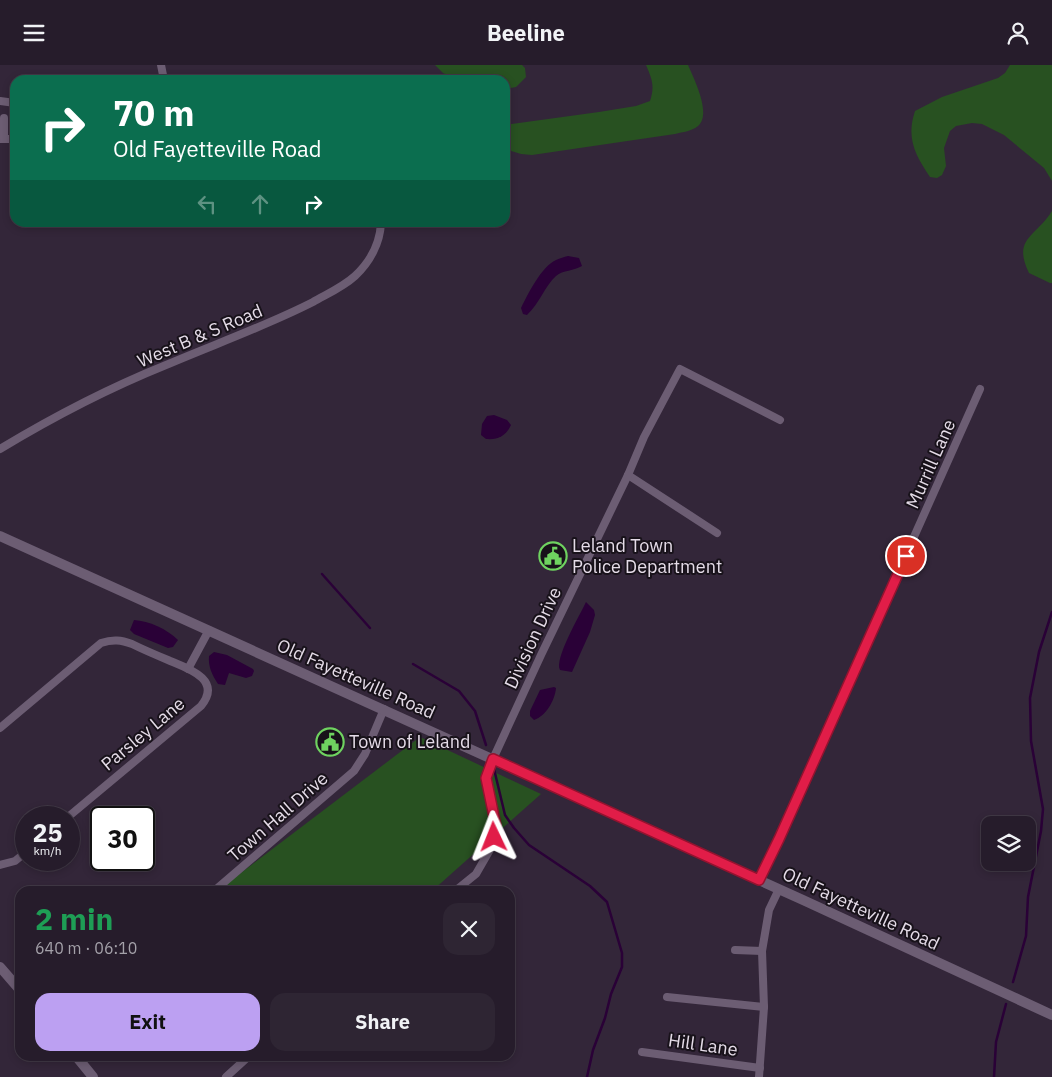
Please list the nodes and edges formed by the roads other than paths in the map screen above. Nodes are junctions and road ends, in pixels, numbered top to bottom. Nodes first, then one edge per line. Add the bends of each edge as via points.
1 (4, 118) dead end
2 (2, 139) edge
3 (380, 227) edge
4 (980, 389) dead end
5 (780, 420) dead end
6 (0, 449) edge
7 (628, 475) junction
8 (717, 533) dead end
9 (0, 537) edge
10 (209, 631) junction
11 (188, 669) junction
12 (384, 709) junction
13 (0, 728) edge
14 (493, 759) junction
15 (80, 807) edge
16 (15, 861) edge
17 (0, 865) edge
18 (759, 880) junction
19 (220, 886) edge
20 (461, 886) edge
21 (779, 889) junction
22 (734, 950) dead end
23 (762, 951) junction
24 (1, 970) edge
25 (15, 985) edge
26 (667, 997) dead end
27 (764, 1007) junction
28 (1052, 1015) edge
29 (642, 1052) dead end
30 (80, 1061) edge
31 (244, 1061) edge
32 (760, 1068) junction
33 (93, 1077) edge
34 (226, 1077) edge
35 (759, 1077) edge

1 - 2 street
3 - 6 street, West B & S Road via 373,254 343,286 286,316 163,366 63,412
4 - 18 street, Murrill Lane
5 - 7 street, Division Drive via 680,369
7 - 8 street
7 - 14 street, Division Drive
9 - 10 street, Old Fayetteville Road
10 - 11 street
10 - 12 street, Old Fayetteville Road
11 - 13 street, Parsley Lane via 122,641 101,643
11 - 15 street, Parsley Lane via 206,683 206,700
12 - 14 street, Old Fayetteville Road
12 - 19 street, Town Hall Drive via 354,771
14 - 18 street, Old Fayetteville Road
14 - 20 street, Division Drive via 486,778 496,826 491,848 476,874
16 - 17 street
18 - 21 street, Old Fayetteville Road
21 - 23 street via 769,910
21 - 28 street, Old Fayetteville Road
22 - 23 street
23 - 27 street
24 - 25 street
26 - 27 street
27 - 32 street
29 - 32 street, Hill Lane
30 - 33 street
31 - 34 street
32 - 35 street

